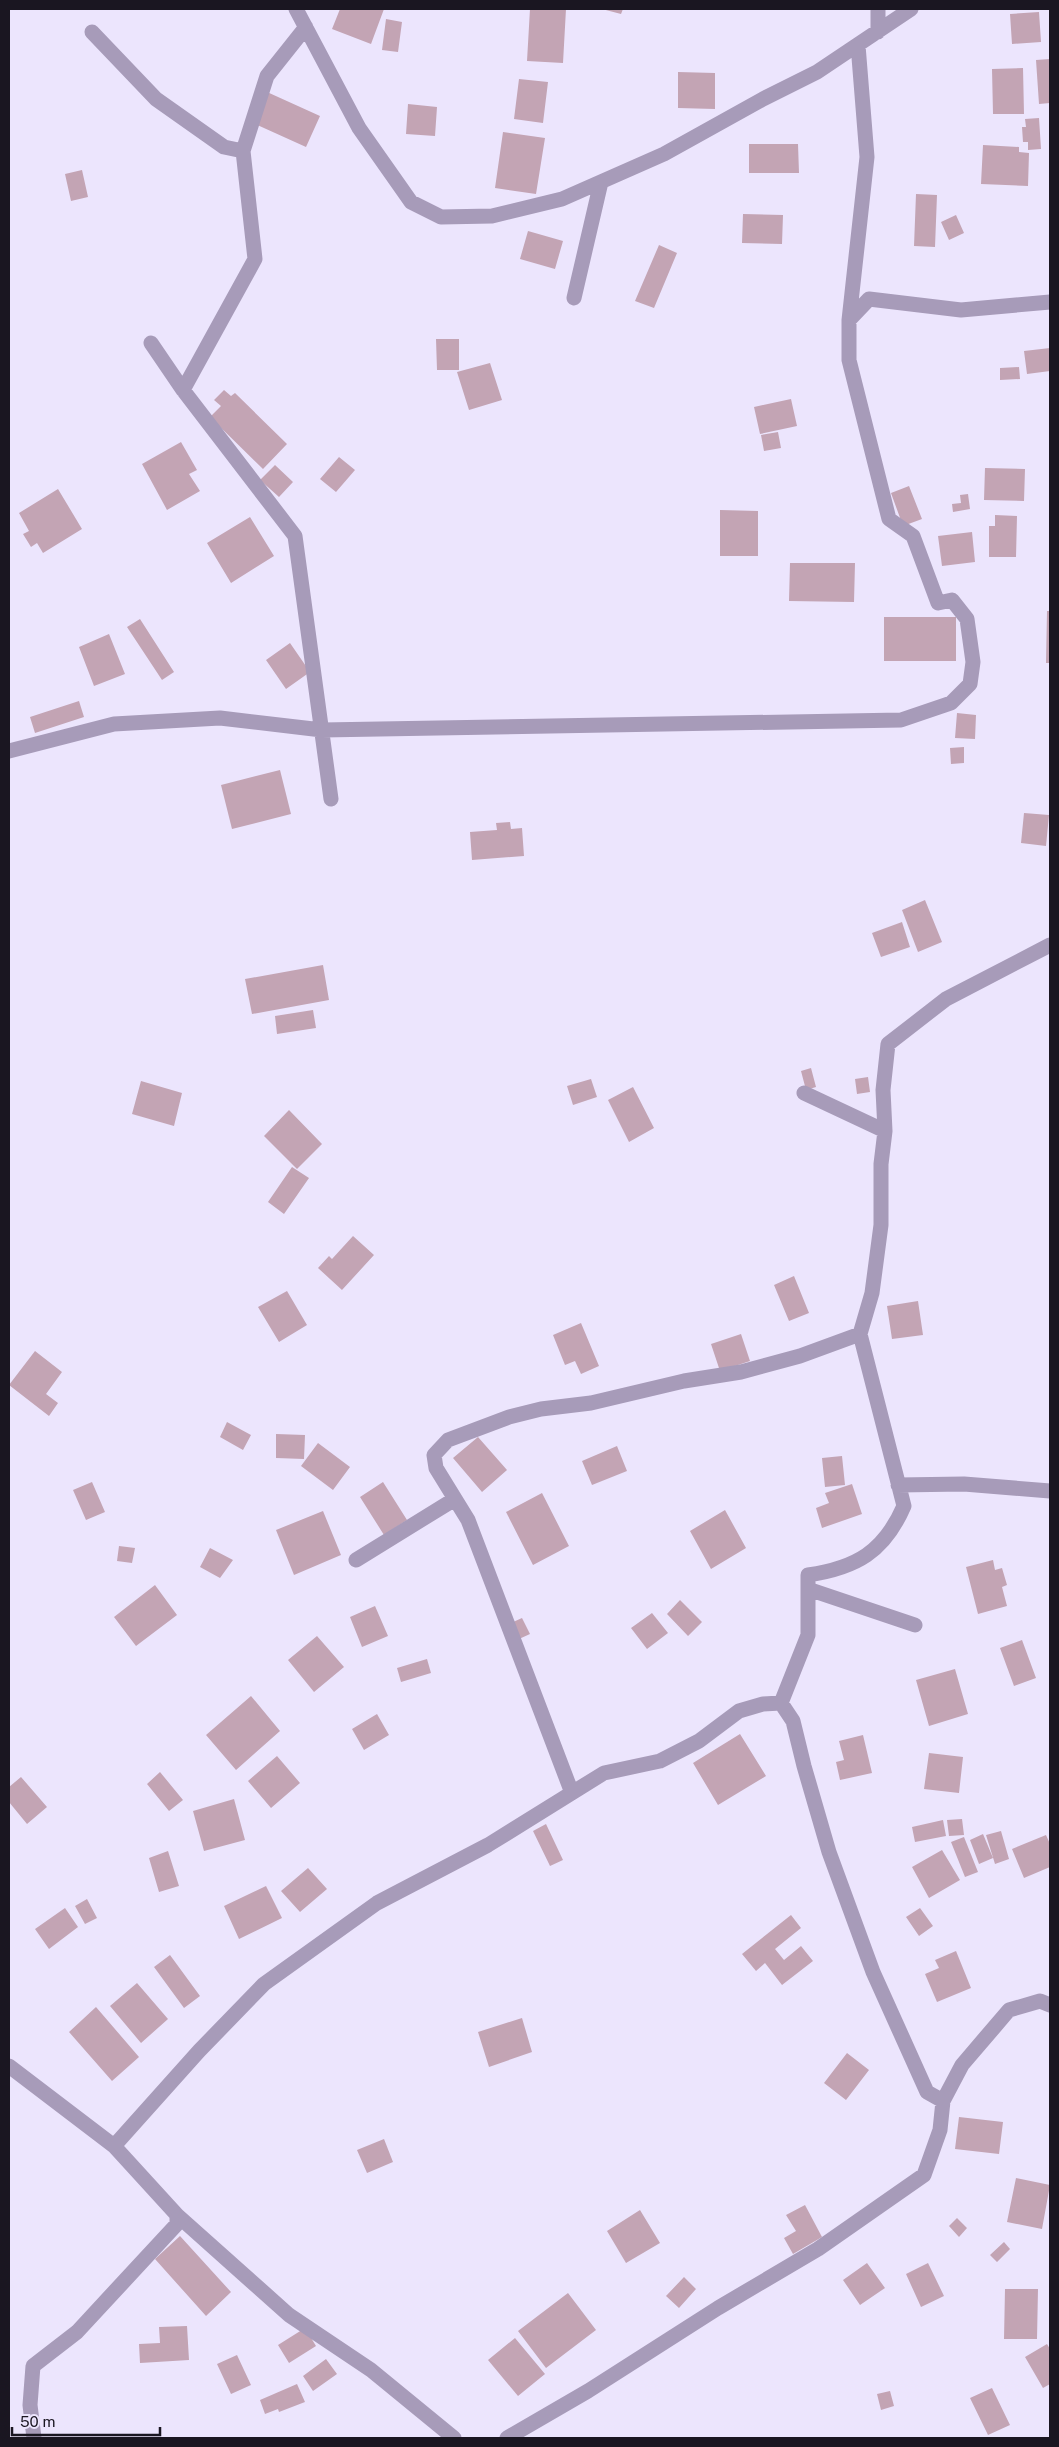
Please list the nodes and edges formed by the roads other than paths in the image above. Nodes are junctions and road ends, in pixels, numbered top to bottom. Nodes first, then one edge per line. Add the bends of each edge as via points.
1 (296, 9) edge
2 (878, 9) edge
3 (911, 9) edge
4 (306, 26) junction
5 (92, 32) dead end
6 (878, 32) junction
7 (858, 45) junction
8 (243, 151) junction
9 (601, 182) junction
10 (574, 298) dead end
11 (1050, 302) edge
12 (849, 320) junction
13 (151, 342) dead end
14 (183, 390) junction
15 (322, 730) junction
16 (9, 751) edge
17 (331, 799) dead end
18 (1050, 945) edge
19 (804, 1093) dead end
20 (885, 1131) junction
21 (860, 1334) junction
22 (898, 1486) junction
23 (1050, 1491) edge
24 (455, 1499) junction
25 (356, 1560) dead end
26 (808, 1588) junction
27 (915, 1625) dead end
28 (781, 1703) junction
29 (572, 1792) junction
30 (1050, 2005) edge
31 (9, 2066) edge
32 (943, 2101) junction
33 (114, 2146) junction
34 (177, 2215) junction
35 (34, 2438) edge
36 (454, 2438) edge
37 (507, 2438) edge

1 - 4 street
2 - 6 street
3 - 6 street
4 - 8 street via 267,76
4 - 9 street via 359,128 410,202 441,217 492,216 562,199
5 - 8 street via 156,99 224,147
6 - 7 street
7 - 9 street via 817,72 664,154
7 - 12 street via 867,157
8 - 14 street via 255,258
9 - 10 street
11 - 12 street via 961,310 869,299
12 - 15 street via 849,360 889,519 913,536 938,603 952,600 967,620 973,662 970,684 950,703 901,720
13 - 14 street
14 - 15 street via 295,536
15 - 16 street via 220,718 114,724
15 - 17 street
18 - 20 street via 946,999 888,1044
19 - 20 street
20 - 21 street via 880,1164 881,1225 872,1293
21 - 22 street
21 - 24 street via 800,1356 741,1372 684,1380 591,1403 542,1409 475,1429 448,1440 434,1455 436,1468
22 - 23 street via 964,1484
22 - 26 street via 904,1506 896,1524 882,1542 869,1554 838,1571 808,1574
24 - 25 street
24 - 29 street via 468,1520
26 - 27 street
26 - 28 street via 808,1635
28 - 29 street via 739,1711 699,1741 660,1761 604,1773
28 - 32 street via 794,1721 829,1852 873,1972 927,2092
29 - 33 street via 488,1845 377,1903 264,1984 199,2050
30 - 32 street via 1040,2001 1009,2010 962,2065
31 - 33 street
32 - 37 street via 940,2130 924,2175 818,2249
33 - 34 street
34 - 35 street via 177,2224 76,2332 33,2366 30,2405
34 - 36 street via 289,2315 371,2370

